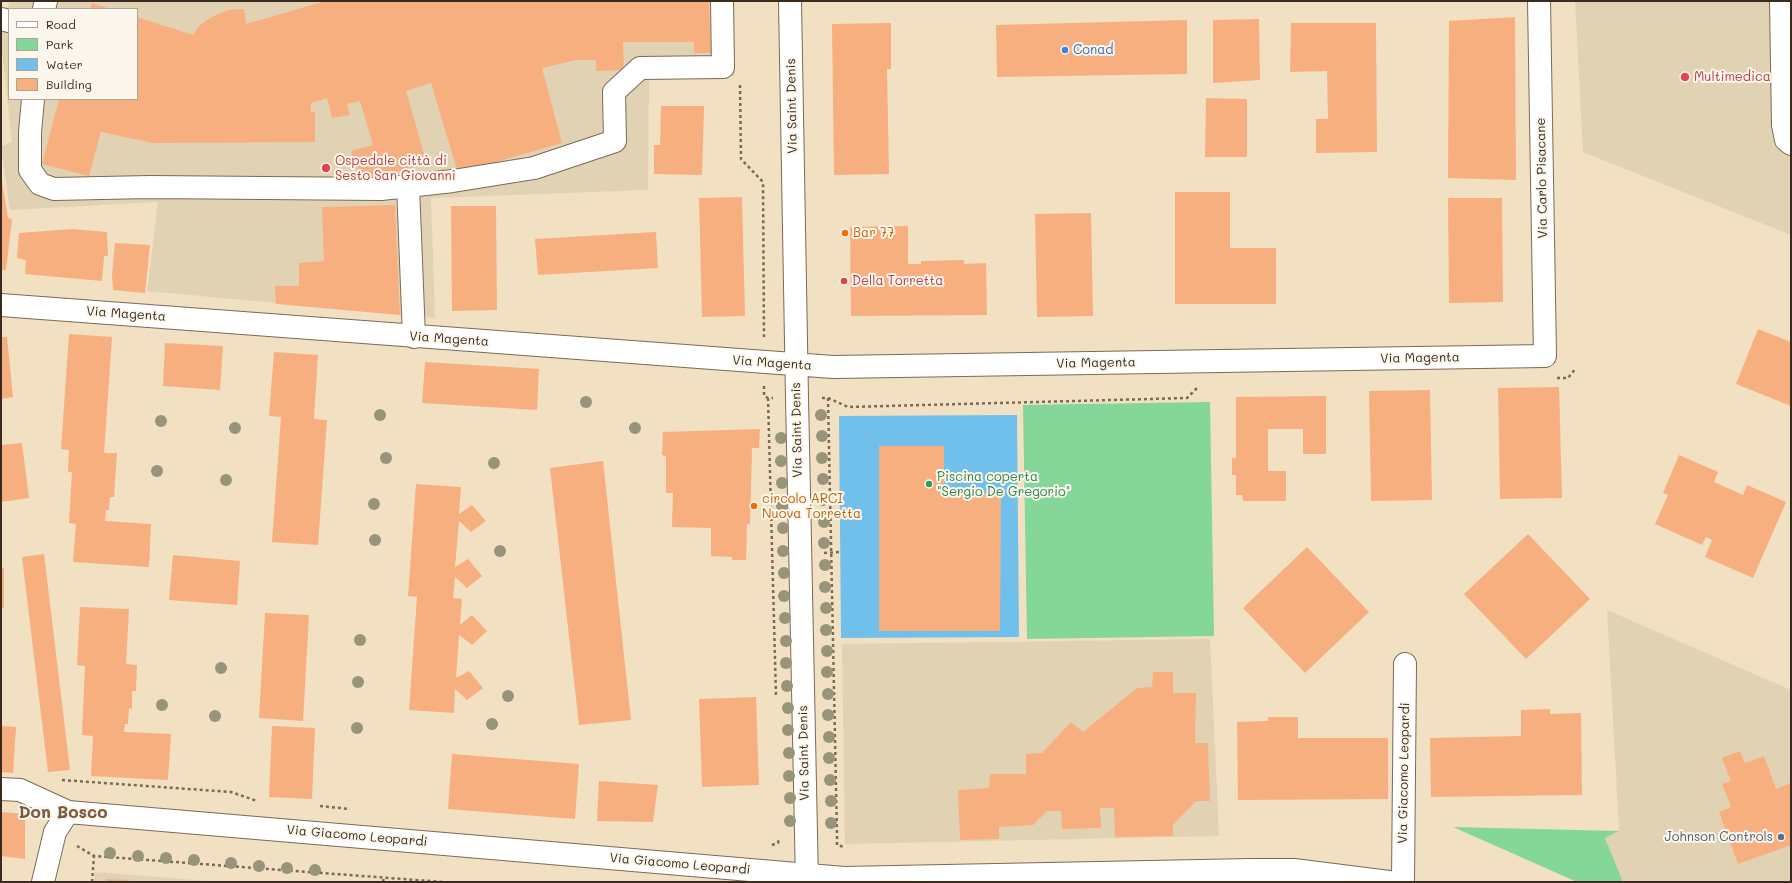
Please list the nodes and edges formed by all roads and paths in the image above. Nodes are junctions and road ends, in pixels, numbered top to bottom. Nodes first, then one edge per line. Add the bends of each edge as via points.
1 (722, 1) edge
2 (790, 1) edge
3 (1539, 1) edge
4 (1781, 1) edge
5 (740, 79) dead end
6 (33, 100) edge
7 (1791, 144) edge
8 (408, 186) junction
9 (1, 305) edge
10 (764, 334) dead end
11 (414, 337) junction
12 (1545, 356) joint
13 (796, 365) junction
14 (1576, 368) dead end
15 (1552, 378) dead end
16 (1201, 384) dead end
17 (764, 396) dead end
18 (840, 552) dead end
19 (832, 553) junction
20 (1405, 664) dead end
21 (776, 701) dead end
22 (1, 789) edge
23 (68, 812) junction
24 (778, 843) dead end
25 (773, 845) dead end
26 (844, 847) dead end
27 (384, 878) junction
28 (807, 878) edge
29 (43, 882) edge
30 (92, 882) edge
31 (383, 882) edge
32 (443, 882) edge
33 (1389, 882) edge
34 (1403, 882) edge

1 - 8 street via 723,67 640,68 614,92 615,142 534,168
2 - 13 street, Via Saint Denis
3 - 12 street, Via Carlo Pisacane
4 - 7 street via 1783,125 1786,140
5 - 10 path via 741,159 763,182
6 - 8 street via 30,170 40,184 54,189 381,189
8 - 11 street
9 - 11 street, Via Magenta
11 - 13 street, Via Magenta
12 - 13 street, Via Magenta via 849,367
13 - 28 street, Via Saint Denis
14 - 15 path via 1568,378
16 - 19 path via 1187,398 848,407 828,398
17 - 21 path via 768,398
18 - 19 path
19 - 26 path via 837,845
20 - 34 street, Via Giacomo Leopardi
22 - 23 street, Via Giacomo Leopardi via 20,790
23 - 28 street, Via Giacomo Leopardi
23 - 29 street via 54,832
24 - 25 path
27 - 30 path via 94,856
27 - 31 path
27 - 32 path
28 - 33 street, Via Giacomo Leopardi via 1294,870

